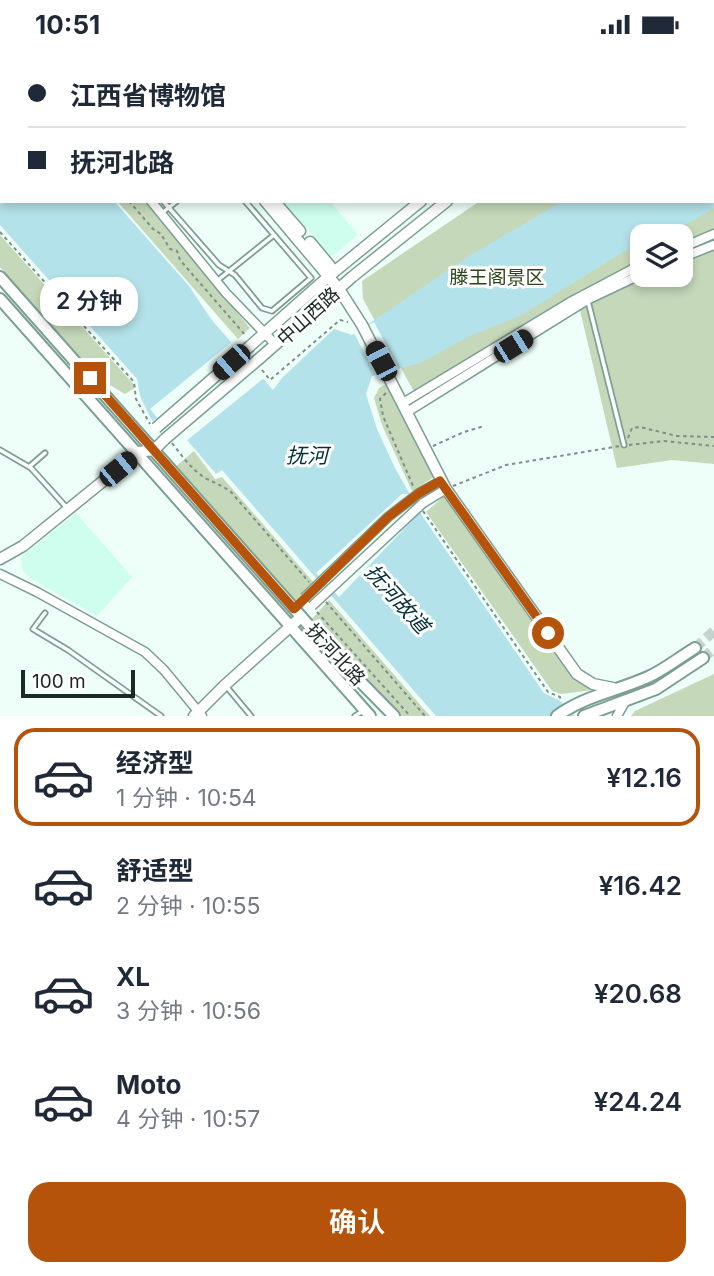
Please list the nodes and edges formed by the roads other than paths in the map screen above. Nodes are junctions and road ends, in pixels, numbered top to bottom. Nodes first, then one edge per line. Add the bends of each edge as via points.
1 (152, 203) edge
2 (165, 203) edge
3 (175, 203) edge
4 (247, 203) edge
5 (267, 203) edge
6 (276, 203) edge
7 (418, 203) edge
8 (445, 203) edge
9 (169, 208) junction
10 (161, 214) junction
11 (714, 234) edge
12 (274, 235) junction
13 (693, 243) edge
14 (714, 245) edge
15 (693, 253) edge
16 (630, 271) edge
17 (227, 272) junction
18 (329, 276) junction
19 (0, 277) edge
20 (630, 279) edge
21 (217, 281) junction
22 (339, 289) junction
23 (587, 297) junction
24 (1, 302) edge
25 (265, 334) junction
26 (276, 345) junction
27 (405, 407) junction
28 (144, 439) junction
29 (624, 445) road end
30 (0, 450) edge
31 (154, 450) junction
32 (139, 452) junction
33 (45, 453) dead end
34 (29, 467) junction
35 (443, 485) junction
36 (69, 509) junction
37 (0, 559) edge
38 (0, 574) edge
39 (45, 613) dead end
40 (298, 613) junction
41 (287, 624) junction
42 (695, 648) tunnel mouth
43 (704, 658) tunnel mouth
44 (225, 685) junction
45 (613, 688) junction
46 (627, 699) junction
47 (363, 714) edge
48 (589, 714) edge
49 (198, 715) edge
50 (161, 716) edge
51 (251, 716) edge
52 (394, 716) edge
53 (557, 716) edge
54 (609, 716) edge
55 (617, 716) edge

1 - 10 street
2 - 9 lane
3 - 9 lane
4 - 12 lane
5 - 18 main road
6 - 18 main road via 330,266
7 - 18 main road, 中山西路
8 - 22 main road, 中山西路
9 - 10 lane
9 - 17 lane
10 - 21 street
11 - 13 street
12 - 17 lane
12 - 17 lane via 311,278 272,311 262,308 235,275
14 - 15 street
16 - 23 street
17 - 21 lane
18 - 22 main road
18 - 25 main road, 中山西路
19 - 28 main road, 抚河北路
20 - 23 street
21 - 25 street
22 - 26 main road, 中山西路
22 - 27 main road
23 - 27 street
23 - 29 lane
24 - 32 main road, 抚河北路
25 - 26 street
25 - 28 main road, 中山西路, bridge via 249,343
26 - 31 main road, 中山西路, bridge
27 - 35 main road
28 - 31 main road, 抚河北路
28 - 32 main road, 中山西路
30 - 34 lane
31 - 32 main road
31 - 40 main road, 抚河北路
32 - 36 main road
32 - 41 main road, 抚河北路
33 - 34 lane
34 - 36 lane
35 - 40 street, bridge via 312,606
35 - 40 street, bridge via 416,491 304,598
35 - 45 main road via 577,674 593,684
36 - 37 main road
38 - 49 street via 145,652
39 - 50 lane via 33,629
40 - 41 main road
40 - 52 main road, 抚河北路
41 - 44 main road
41 - 47 main road, 抚河北路
42 - 45 main road via 648,677
43 - 46 main road via 656,689
44 - 49 main road
44 - 51 lane
45 - 53 main road
46 - 48 main road
46 - 55 street
48 - 54 street

